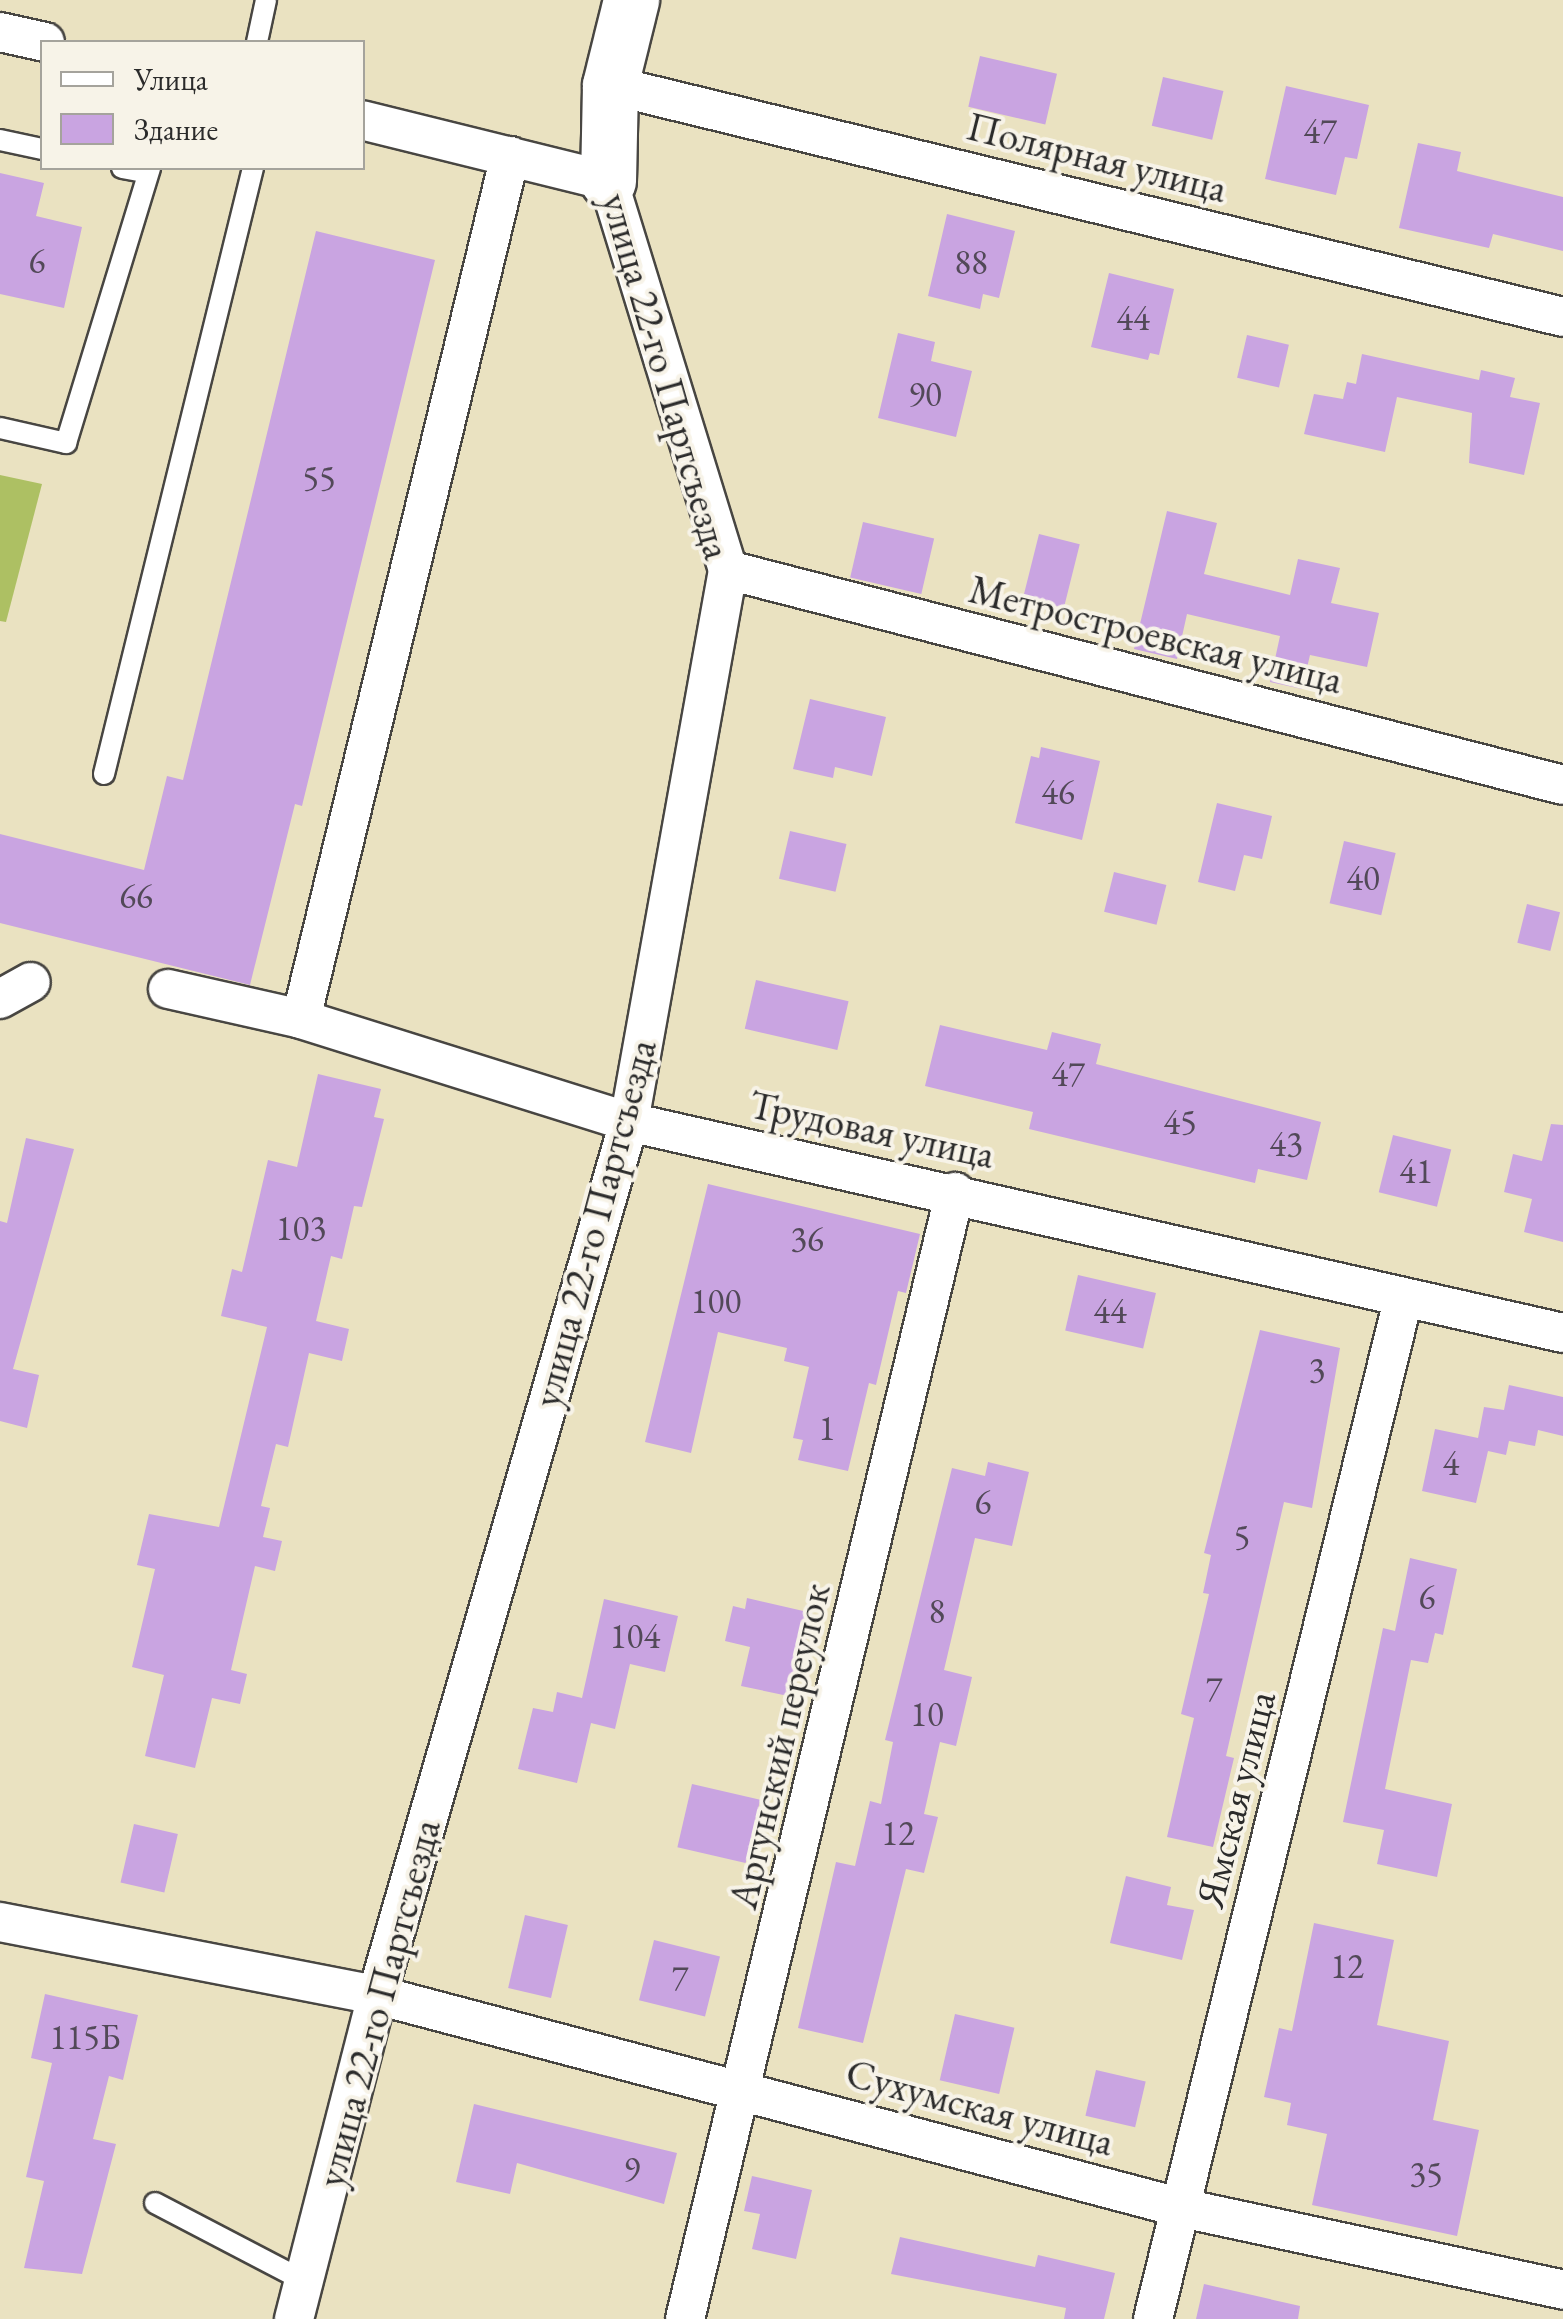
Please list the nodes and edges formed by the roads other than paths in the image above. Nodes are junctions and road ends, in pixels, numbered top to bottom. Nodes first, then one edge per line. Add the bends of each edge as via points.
1 (266, 0) edge
2 (631, 0) edge
3 (0, 32) edge
4 (257, 40) edge
5 (40, 41) edge
6 (610, 85) junction
7 (365, 121) edge
8 (0, 140) edge
9 (40, 150) edge
10 (510, 156) junction
11 (147, 170) edge
12 (253, 170) edge
13 (608, 181) junction
14 (1563, 318) edge
15 (0, 428) edge
16 (728, 570) junction
17 (104, 774) dead end
18 (1563, 785) edge
19 (168, 989) dead end
20 (301, 1019) junction
21 (629, 1122) junction
22 (955, 1192) junction
23 (1404, 1300) junction
24 (1563, 1334) edge
25 (0, 1922) edge
26 (376, 1995) junction
27 (744, 2090) junction
28 (155, 2203) dead end
29 (1182, 2208) junction
30 (304, 2281) junction
31 (1563, 2290) edge
32 (294, 2319) edge
33 (685, 2319) edge
34 (1152, 2319) edge

1 - 4 lane
2 - 6 street, улица 22-го Партсъезда
3 - 5 street
6 - 13 street, улица 22-го Партсъезда
6 - 14 street, Полярная улица
7 - 10 street
8 - 9 lane
10 - 13 street
10 - 20 street
11 - 15 lane via 66,443
12 - 17 lane
13 - 16 street, улица 22-го Партсъезда
16 - 18 street, Метростроевская улица
16 - 21 street, улица 22-го Партсъезда
19 - 20 street, Трудовая улица
20 - 21 street, Трудовая улица
21 - 22 street, Трудовая улица
21 - 26 street, улица 22-го Партсъезда
22 - 23 street, Трудовая улица
22 - 27 street, Аргунский переулок
23 - 24 street, Трудовая улица
23 - 29 street, Ямская улица
25 - 26 street, Сухумская улица
26 - 27 street, Сухумская улица
26 - 30 street, улица 22-го Партсъезда
27 - 29 street, Сухумская улица
27 - 33 street, Аргунский переулок
28 - 30 lane
29 - 31 street, Сухумская улица
29 - 34 street, Ямская улица
30 - 32 street, улица 22-го Партсъезда

